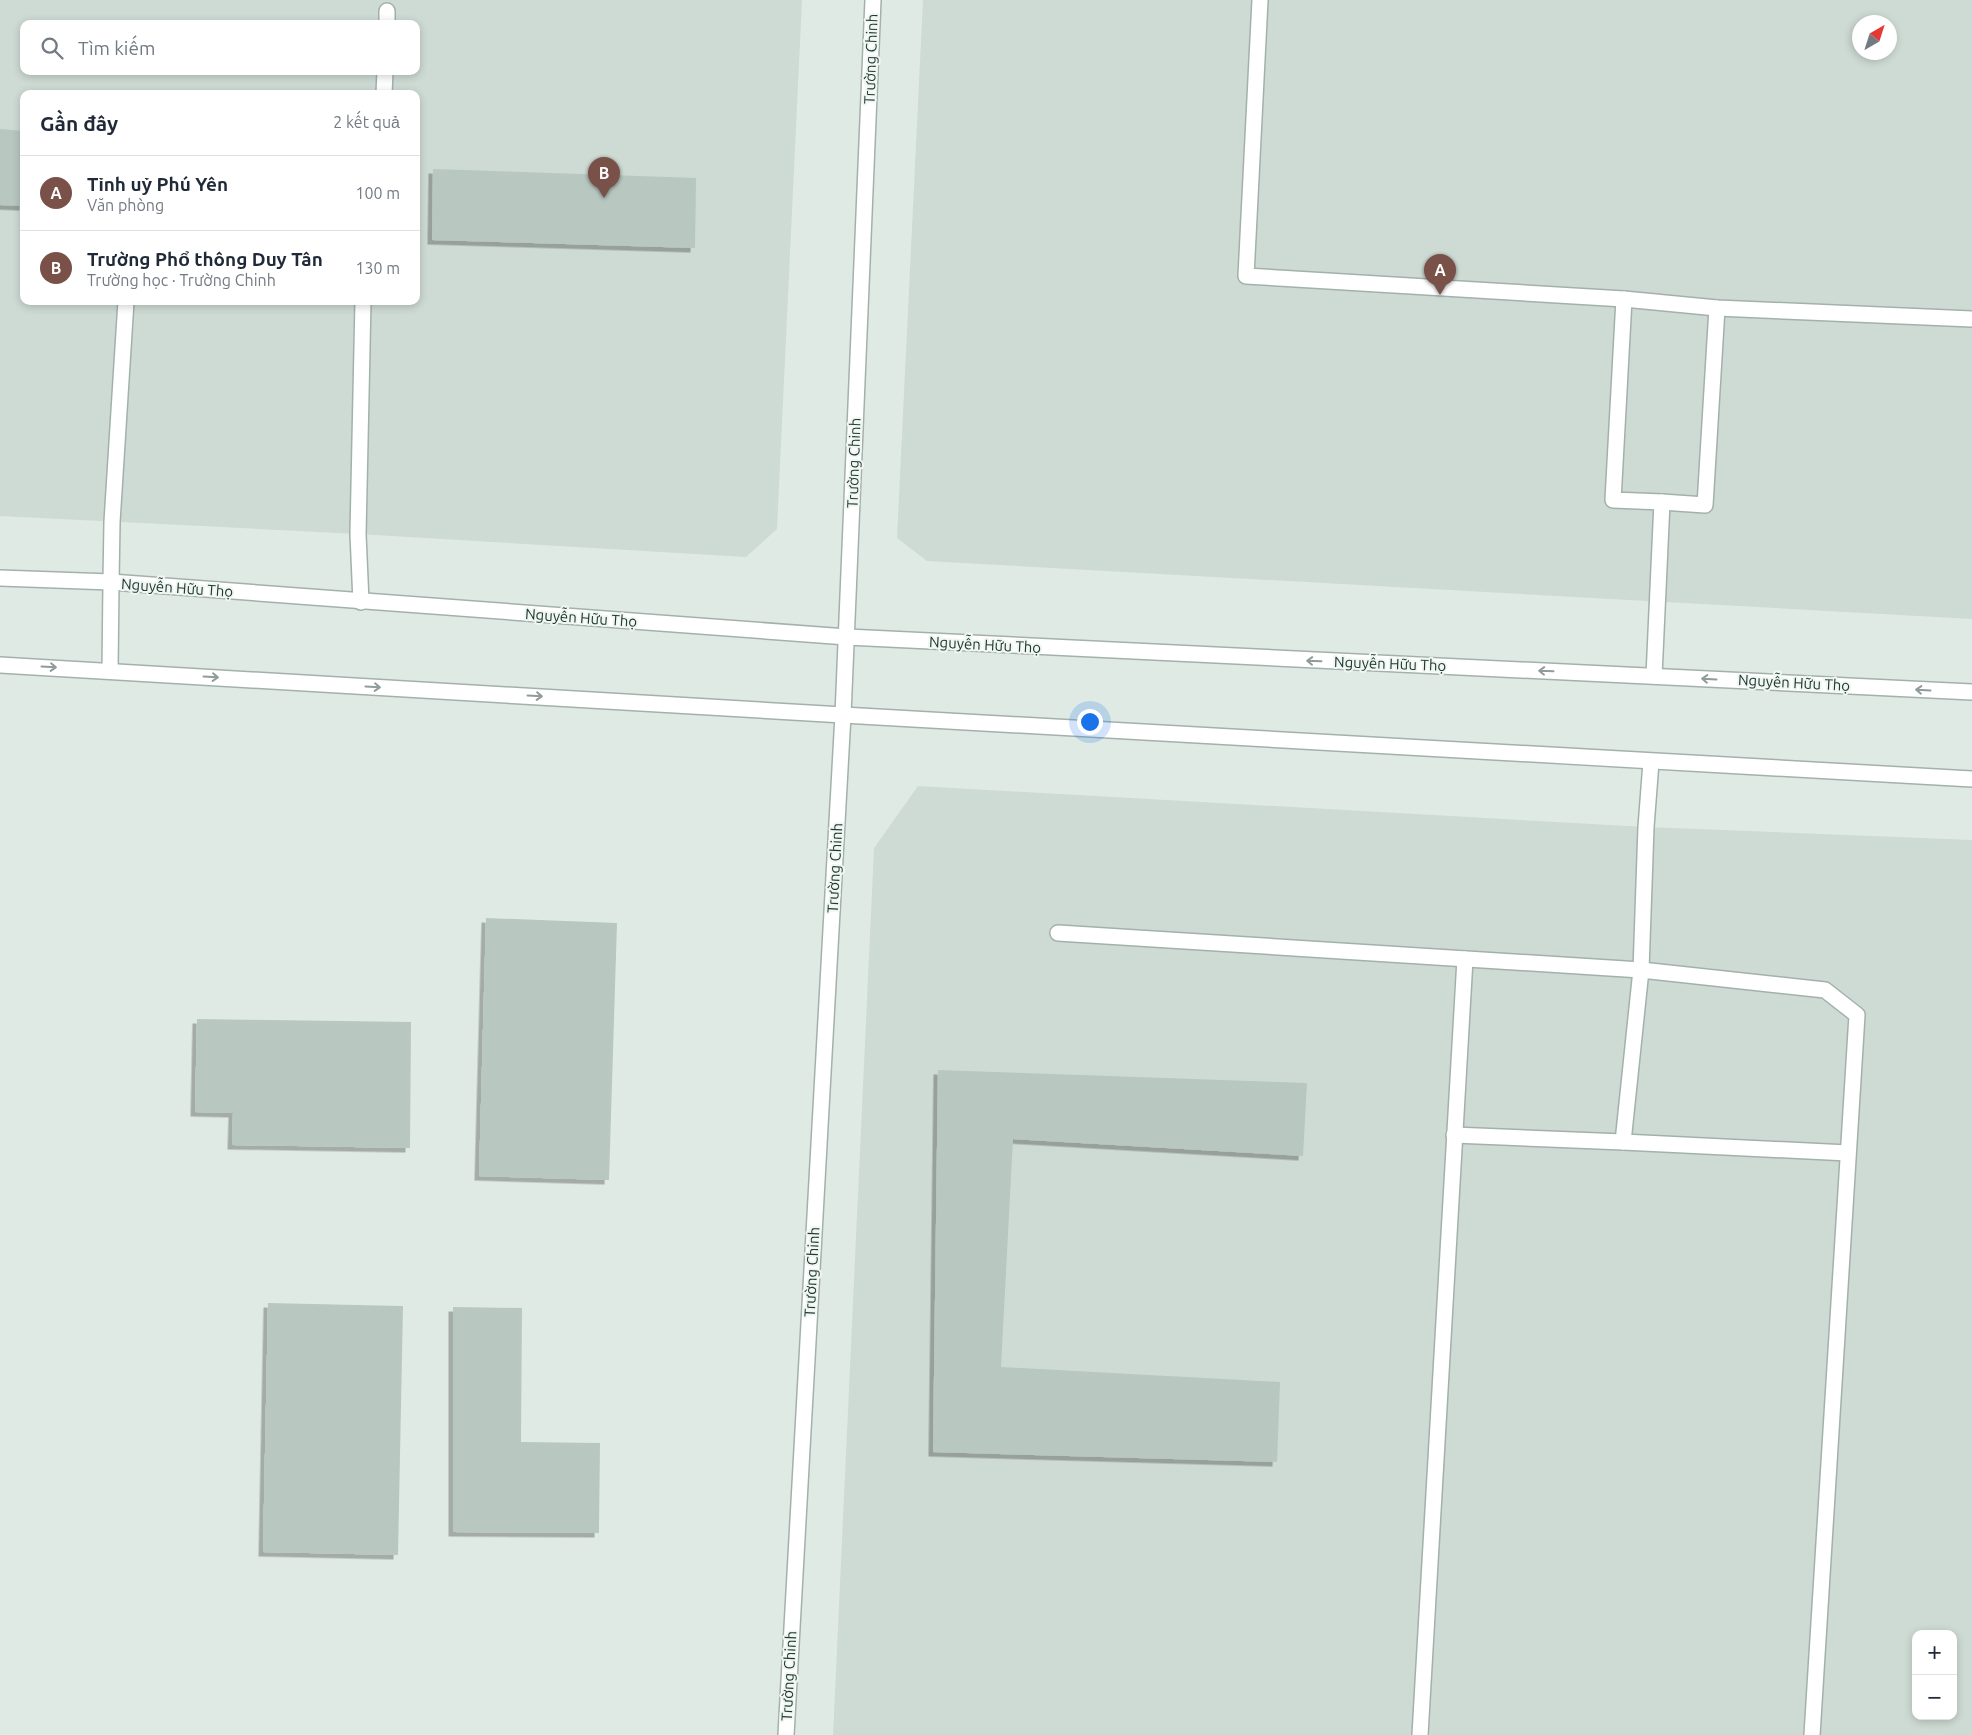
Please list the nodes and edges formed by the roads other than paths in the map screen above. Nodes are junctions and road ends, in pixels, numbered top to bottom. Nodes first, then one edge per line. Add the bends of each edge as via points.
1 (873, 0) edge
2 (1260, 0) edge
3 (385, 75) edge
4 (384, 90) edge
5 (1624, 299) junction
6 (126, 305) edge
7 (363, 305) edge
8 (1717, 308) junction
9 (1972, 319) edge
10 (1662, 502) junction
11 (0, 578) edge
12 (111, 582) junction
13 (361, 602) junction
14 (847, 637) junction
15 (0, 665) edge
16 (110, 671) junction
17 (1654, 676) junction
18 (1972, 692) edge
19 (843, 715) junction
20 (1651, 762) junction
21 (1972, 779) edge
22 (1058, 932) dead end
23 (1465, 958) junction
24 (1641, 970) junction
25 (1454, 1135) junction
26 (1623, 1142) junction
27 (1848, 1153) junction
28 (786, 1735) edge
29 (1420, 1735) edge
30 (1812, 1735) edge

1 - 14 street, Trường Chinh
2 - 5 street via 1246,276
3 - 4 street
5 - 8 street
5 - 10 street via 1613,500
6 - 12 street
7 - 13 street via 358,534
8 - 9 street
8 - 10 street via 1705,505
10 - 17 street
11 - 12 street, Nguyễn Hữu Thọ
12 - 13 street, Nguyễn Hữu Thọ
12 - 16 street
13 - 14 street, Nguyễn Hữu Thọ
17 -> 14 street, Nguyễn Hữu Thọ
14 - 19 street, Trường Chinh
15 -> 16 street
16 -> 19 street
18 -> 17 street, Nguyễn Hữu Thọ
19 - 20 street
19 - 28 street, Trường Chinh
20 - 21 street
20 - 24 street
22 - 23 street
23 - 24 street
23 - 25 street
24 - 26 street
24 - 27 street via 1825,990 1856,1015
25 - 26 street
25 - 29 street
26 - 27 street
27 - 30 street

